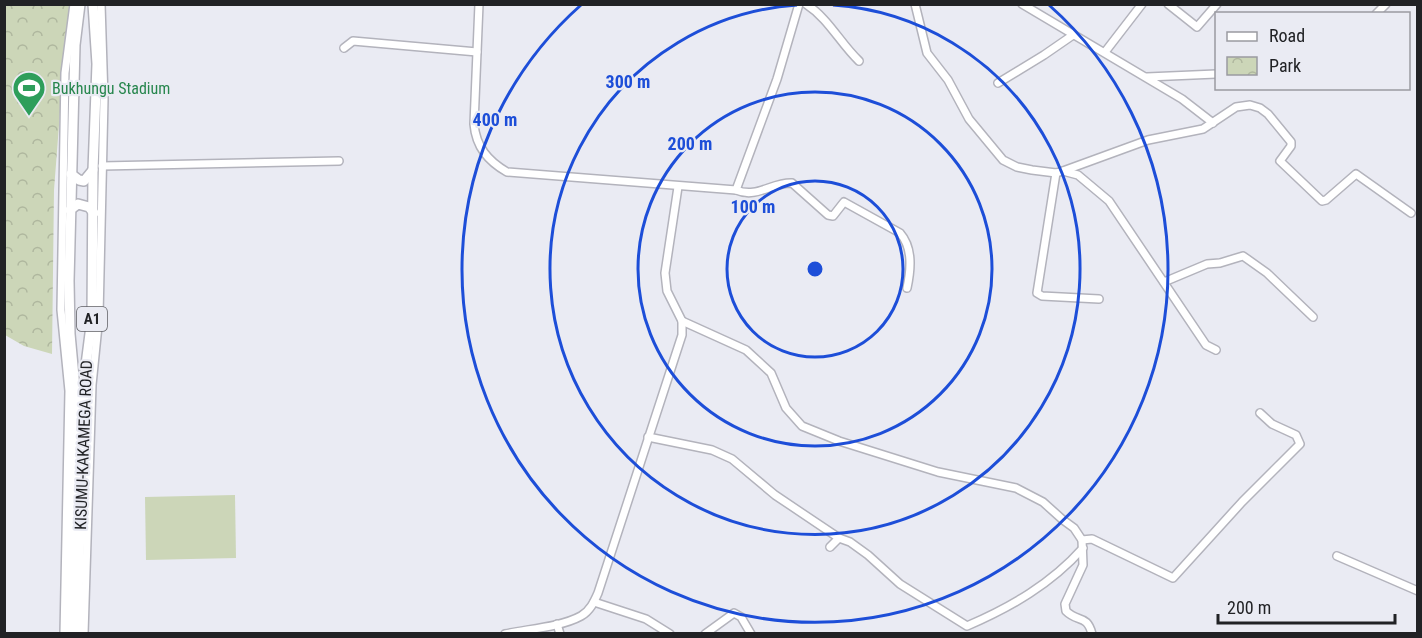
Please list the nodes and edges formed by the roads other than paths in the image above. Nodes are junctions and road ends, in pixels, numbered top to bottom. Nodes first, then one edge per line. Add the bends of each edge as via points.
1 (74, 4) edge
2 (80, 4) edge
3 (93, 4) edge
4 (101, 4) edge
5 (479, 4) edge
6 (799, 4) edge
7 (806, 4) edge
8 (915, 4) edge
9 (1022, 4) edge
10 (1142, 4) edge
11 (1168, 4) edge
12 (1217, 4) edge
13 (1072, 35) junction
14 (344, 48) dead end
15 (477, 52) junction
16 (1105, 52) junction
17 (859, 61) dead end
18 (1215, 74) edge
19 (1147, 77) junction
20 (998, 82) dead end
21 (1213, 123) junction
22 (339, 160) dead end
23 (98, 168) junction
24 (1060, 172) junction
25 (71, 174) junction
26 (678, 187) junction
27 (736, 190) junction
28 (70, 210) junction
29 (94, 213) junction
30 (1411, 213) dead end
31 (1164, 282) junction
32 (907, 288) dead end
33 (1098, 299) dead end
34 (1312, 316) dead end
35 (70, 319) junction
36 (99, 321) junction
37 (682, 321) junction
38 (63, 331) junction
39 (90, 332) junction
40 (1216, 350) dead end
41 (1260, 413) dead end
42 (648, 436) junction
43 (839, 538) junction
44 (1082, 544) junction
45 (830, 547) dead end
46 (1337, 556) dead end
47 (1418, 591) edge
48 (594, 602) junction
49 (557, 624) junction
50 (64, 633) edge
51 (70, 633) edge
52 (77, 633) edge
53 (84, 633) edge
54 (505, 633) edge
55 (560, 633) edge
56 (670, 633) edge
57 (705, 633) edge
58 (751, 633) edge
59 (1092, 633) edge

1 - 38 street via 65,73
2 - 25 highway, A1
3 - 23 highway, KISUMU-KAKAMEGA ROAD / A1
4 - 23 street via 104,65
5 - 15 street
6 - 27 street via 777,79
7 - 17 street
8 - 24 street via 927,52 976,128 1004,160 1017,167
9 - 13 street
10 - 16 street
11 - 12 street via 1197,27
13 - 16 street
13 - 20 street
14 - 15 street via 353,41
15 - 26 street via 475,137 496,165 507,172
16 - 19 street
18 - 19 street
19 - 21 street
21 - 24 street
21 - 30 street via 1236,107 1260,108 1291,142 1280,160 1322,201 1356,174
22 - 23 street
23 - 25 highway via 84,180
23 - 29 highway, KISUMU-KAKAMEGA ROAD / A1
23 - 36 street
24 - 31 street via 1078,175 1109,201
24 - 33 street via 1037,293
25 - 28 highway, A1
26 - 27 street
26 - 37 street via 665,273 667,291
27 - 32 street via 749,194 792,183 828,215 832,216 844,202 878,220 904,239 911,262
28 - 29 highway via 82,204
28 - 35 highway, A1
29 - 39 highway, KISUMU-KAKAMEGA ROAD / A1
31 - 34 street via 1207,264 1243,256
31 - 40 street via 1206,345
35 - 38 street
35 - 51 highway, A1 via 75,388
36 - 39 street
36 - 53 street via 90,416
37 - 42 street via 682,336
37 - 44 street via 746,350 771,373 786,408 802,426 938,472 1026,492 1074,528
38 - 50 street via 69,391
39 - 52 highway, KISUMU-KAKAMEGA ROAD / A1 via 82,417
41 - 44 street via 1272,424 1296,435 1299,444 1173,578 1092,539
42 - 43 street via 712,450 732,459 775,495
42 - 48 street
43 - 44 street via 868,555 900,584 967,626 1036,591 1064,569
43 - 45 street
44 - 59 street via 1083,565 1065,604 1071,617 1086,621
46 - 47 street
48 - 49 street via 580,617
48 - 56 street via 645,619
49 - 54 street
49 - 55 street
57 - 58 street via 734,613

